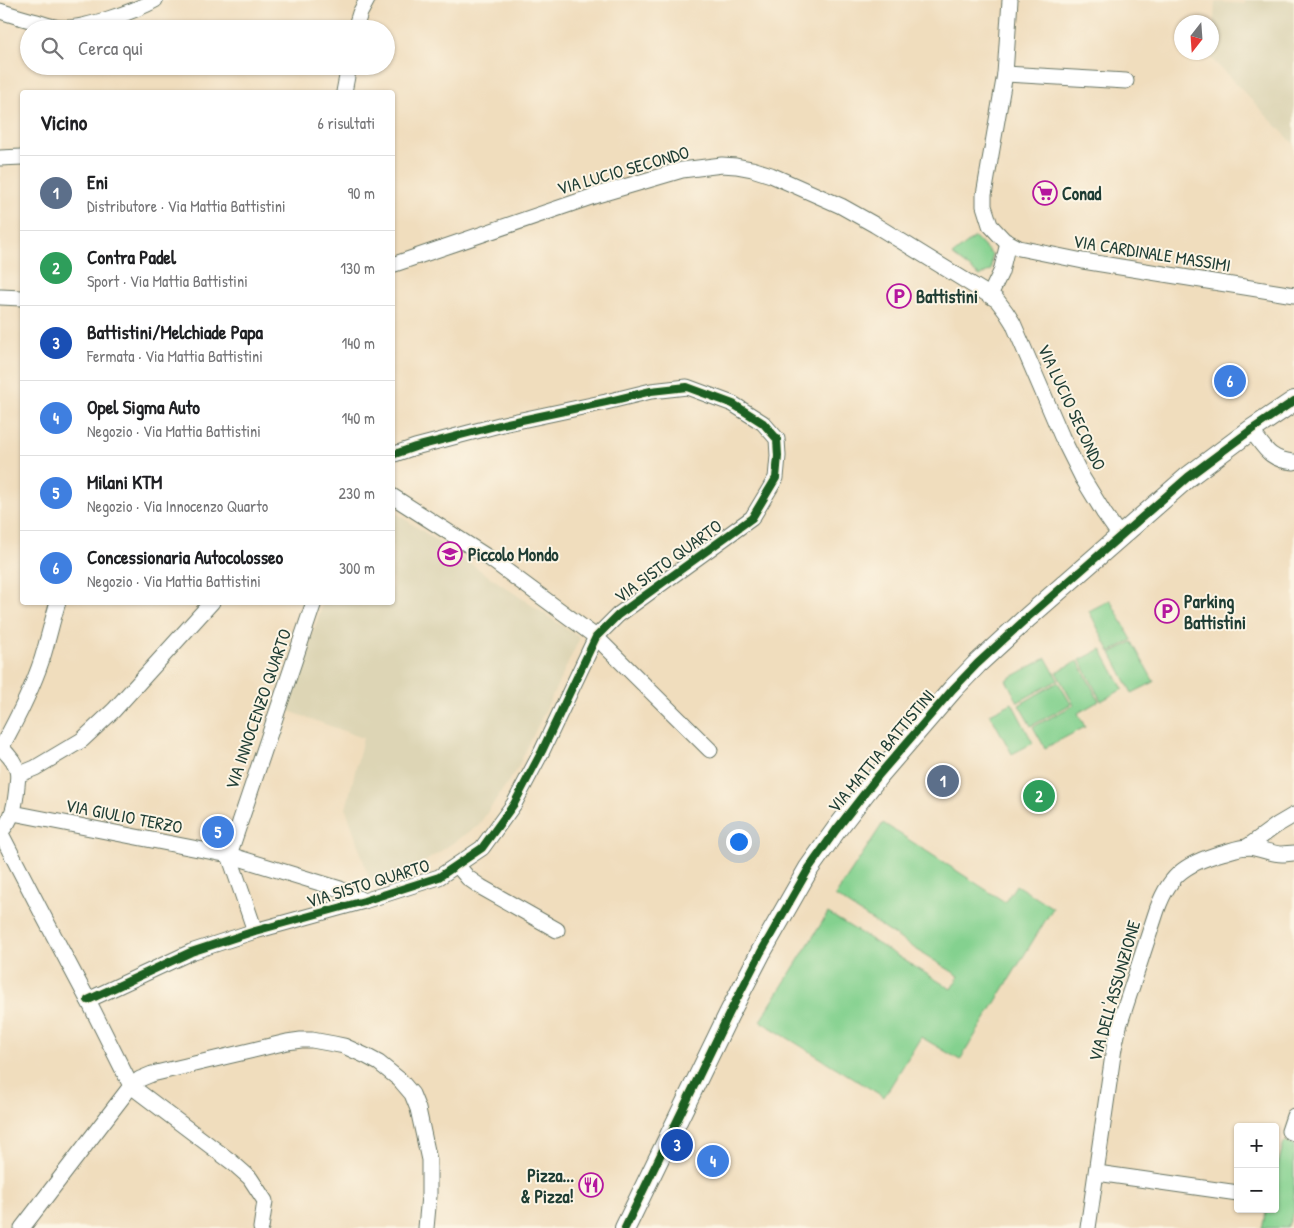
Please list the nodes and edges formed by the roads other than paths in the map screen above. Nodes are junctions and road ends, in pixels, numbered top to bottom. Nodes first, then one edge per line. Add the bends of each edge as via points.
1 (155, 0) edge
2 (367, 0) edge
3 (1010, 0) edge
4 (0, 11) edge
5 (30, 20) edge
6 (103, 20) edge
7 (358, 20) edge
8 (1005, 74) junction
9 (347, 75) edge
10 (1126, 81) dead end
11 (344, 90) edge
12 (20, 157) edge
13 (0, 158) edge
14 (1008, 243) junction
15 (395, 264) edge
16 (990, 295) junction
17 (1293, 296) edge
18 (0, 297) edge
19 (20, 298) edge
20 (1294, 401) edge
21 (1251, 430) junction
22 (395, 454) edge
23 (1294, 462) edge
24 (395, 498) edge
25 (1120, 536) junction
26 (57, 605) edge
27 (209, 605) edge
28 (313, 605) edge
29 (596, 637) junction
30 (1, 747) edge
31 (710, 750) dead end
32 (18, 775) junction
33 (13, 813) junction
34 (1294, 815) edge
35 (0, 832) edge
36 (1247, 847) junction
37 (1294, 853) edge
38 (229, 855) junction
39 (457, 865) junction
40 (364, 901) junction
41 (557, 930) dead end
42 (255, 931) junction
43 (88, 1000) junction
44 (130, 1086) junction
45 (1294, 1116) edge
46 (1294, 1133) edge
47 (1097, 1173) junction
48 (1234, 1192) edge
49 (22, 1228) edge
50 (261, 1228) edge
51 (426, 1228) edge
52 (625, 1228) edge
53 (1088, 1228) edge

1 - 6 street
2 - 7 street
3 - 8 street
4 - 5 street
8 - 10 street
8 - 14 street via 984,206 990,225
9 - 11 street
12 - 13 street
14 - 16 street
14 - 17 street, VIA CARDINALE MASSIMI via 1025,250 1083,261
15 - 16 street, VIA LUCIO SECONDO via 597,195 682,170 722,165 752,169 841,206
16 - 25 street, VIA LUCIO SECONDO via 1010,317 1082,477
18 - 19 street
20 - 21 main road, VIA MATTIA BATTISTINI
21 - 23 street via 1269,454
21 - 25 main road, VIA MATTIA BATTISTINI via 1188,477
22 - 29 street, VIA SISTO QUARTO via 503,424 687,387 733,404 763,423 777,439 776,478 752,518 618,616
24 - 29 street via 489,558
25 - 52 main road, VIA MATTIA BATTISTINI via 971,670 927,718 836,830 760,952
26 - 30 street via 34,679
27 - 32 street via 114,710 82,740
28 - 38 street, VIA INNOCENZO QUARTO
29 - 31 street
29 - 39 street, VIA SISTO QUARTO via 514,804 482,848
30 - 32 street via 14,762
32 - 33 street
33 - 35 street
33 - 38 street, VIA GIULIO TERZO
34 - 36 street, VIA DELL'ASSUNZIONE
35 - 43 street
36 - 37 street, VIA DELL'ASSUNZIONE via 1282,854
36 - 47 street, VIA DELL'ASSUNZIONE via 1211,856 1185,868 1160,898 1119,1026 1109,1073
38 - 40 street, VIA GIULIO TERZO via 340,889
38 - 42 street
39 - 40 street, VIA SISTO QUARTO via 439,877
39 - 41 street via 468,878
40 - 42 street, VIA SISTO QUARTO
42 - 43 street, VIA SISTO QUARTO via 191,952
43 - 44 street
44 - 49 street
44 - 50 street via 250,1178 265,1201
44 - 51 street via 152,1074 301,1040 344,1046 366,1056 406,1086 418,1109 429,1160
45 - 46 street via 1289,1131
47 - 48 street
47 - 53 street, VIA DELL'ASSUNZIONE

